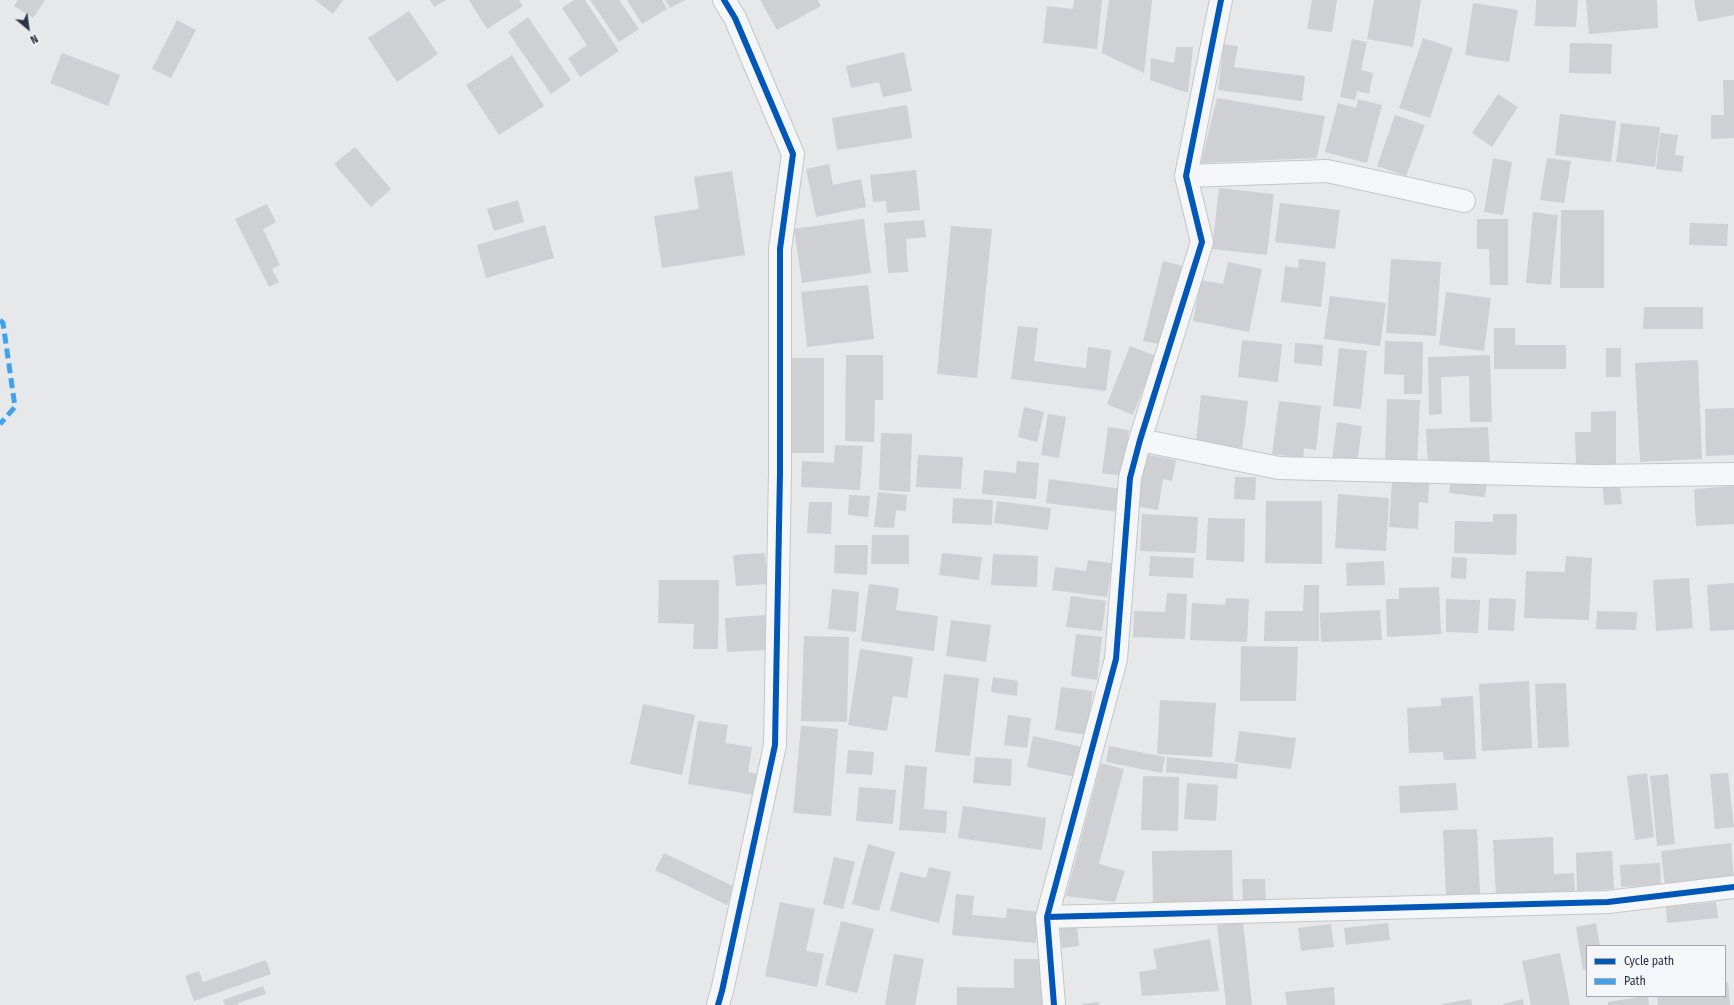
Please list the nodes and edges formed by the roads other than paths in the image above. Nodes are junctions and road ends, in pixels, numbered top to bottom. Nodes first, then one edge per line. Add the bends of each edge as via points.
1 (724, 0) edge
2 (1221, 0) edge
3 (1186, 176) junction
4 (1464, 201) dead end
5 (1140, 440) junction
6 (1734, 474) edge
7 (1734, 887) edge
8 (1048, 917) junction
9 (718, 1005) edge
10 (1054, 1005) edge

1 - 9 street via 735,18 793,154 780,249 780,472 774,745
2 - 3 street
3 - 4 street via 1327,171
3 - 5 street via 1202,242
5 - 6 street via 1279,468 1595,476
5 - 8 street via 1130,478 1116,659
7 - 8 street via 1608,902
8 - 10 street

